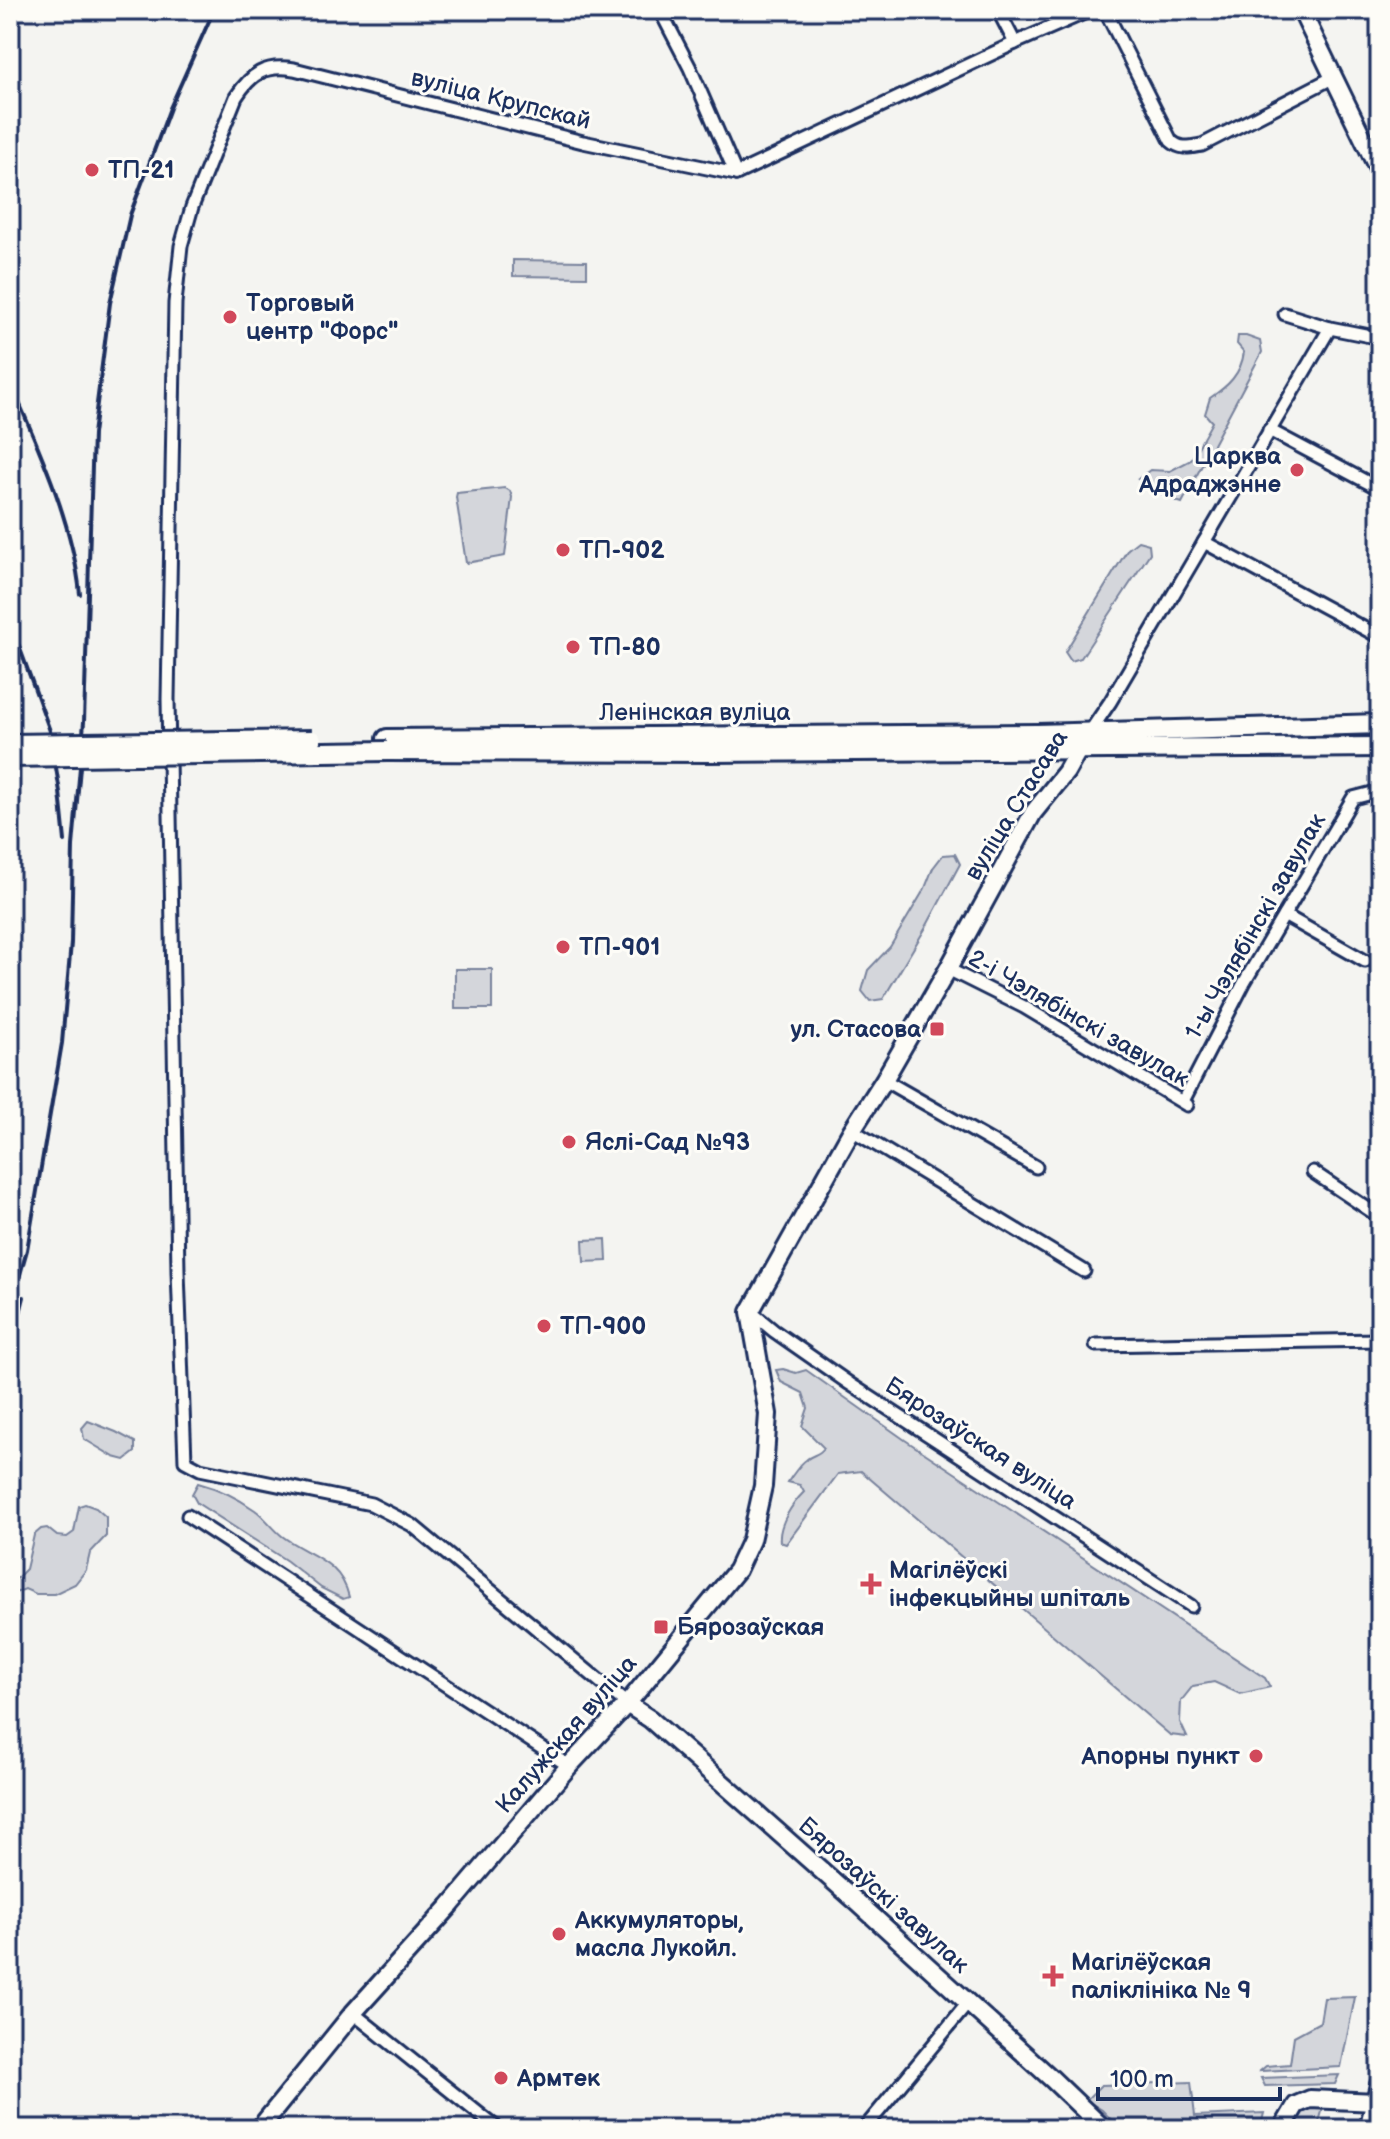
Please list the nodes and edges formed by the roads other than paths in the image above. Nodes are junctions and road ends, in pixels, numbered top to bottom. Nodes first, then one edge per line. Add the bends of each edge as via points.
1 (660, 10) edge
2 (998, 10) edge
3 (1091, 10) edge
4 (1105, 10) edge
5 (1301, 10) edge
6 (1015, 43) junction
7 (1334, 77) junction
8 (1380, 173) edge
9 (736, 174) junction
10 (1285, 314) dead end
11 (1330, 328) junction
12 (1380, 338) edge
13 (1269, 430) junction
14 (1380, 489) edge
15 (1204, 542) junction
16 (1380, 637) edge
17 (1380, 724) edge
18 (1084, 741) junction
19 (10, 744) edge
20 (387, 745) junction
21 (1380, 747) edge
22 (10, 757) edge
23 (1380, 791) edge
24 (1284, 915) junction
25 (1365, 961) dead end
26 (948, 969) junction
27 (884, 1080) junction
28 (1186, 1103) joint
29 (852, 1130) junction
30 (1036, 1167) dead end
31 (1313, 1172) dead end
32 (1380, 1217) edge
33 (1084, 1271) dead end
34 (750, 1312) junction
35 (1380, 1340) edge
36 (1096, 1345) dead end
37 (188, 1516) dead end
38 (1191, 1606) dead end
39 (627, 1704) junction
40 (569, 1766) junction
41 (968, 2003) junction
42 (353, 2013) junction
43 (1378, 2094) edge
44 (259, 2129) edge
45 (498, 2129) edge
46 (864, 2129) edge
47 (1104, 2129) edge
48 (1282, 2129) edge
49 (1369, 2129) edge

1 - 9 street
2 - 6 street
3 - 6 street
4 - 7 street via 1177,146 1202,145
5 - 7 street
6 - 9 street
7 - 8 street
9 - 39 street, вуліца Крупскай via 583,142 281,66 270,68 257,73 236,97 192,207 181,246 175,303 168,714 185,1461 200,1469 371,1504 412,1525
10 - 11 street
11 - 12 street
11 - 13 street, вуліца Стасава
13 - 14 street
13 - 15 street, вуліца Стасава
15 - 16 street
15 - 18 street, вуліца Стасава
17 - 18 main road, Ленінская вуліца
18 - 20 main road, Ленінская вуліца
18 - 21 main road, Ленінская вуліца
18 - 26 street, вуліца Стасава via 1033,813
19 - 20 main road, Ленінская вуліца, bridge
20 - 22 main road, Ленінская вуліца, bridge
23 - 24 street, 1-ы Чэлябінскі завулак via 1353,798
24 - 25 street
24 - 28 street, 1-ы Чэлябінскі завулак via 1244,983
26 - 27 street, вуліца Стасава
26 - 28 street, 2-і Чэлябінскі завулак via 1024,1007
27 - 29 street, вуліца Стасава
27 - 30 street
29 - 33 street
29 - 34 street, вуліца Стасава
31 - 32 street
34 - 38 street, Бярозаўская вуліца via 850,1384
34 - 39 street, Калужская вуліца via 768,1414 763,1486 751,1540 737,1570
35 - 36 street
37 - 40 street
39 - 40 street, Калужская вуліца
39 - 41 street, Бярозаўскі завулак via 671,1737
40 - 42 street, Калужская вуліца
41 - 46 street
41 - 47 street, Бярозаўскі завулак
42 - 44 street, Калужская вуліца
42 - 45 street
43 - 48 street via 1310,2099 1296,2105
43 - 49 main road

